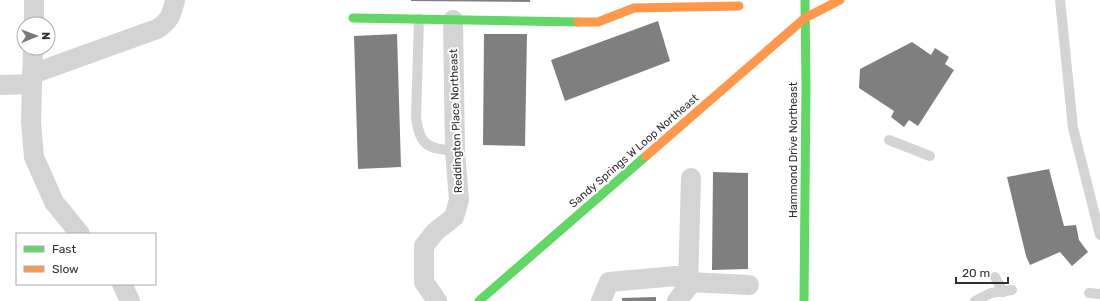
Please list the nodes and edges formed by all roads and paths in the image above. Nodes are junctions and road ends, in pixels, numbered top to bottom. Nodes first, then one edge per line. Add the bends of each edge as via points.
1 (34, 0) edge
2 (175, 0) edge
3 (805, 0) edge
4 (840, 0) edge
5 (1060, 0) edge
6 (740, 6) dead end
7 (34, 16) edge
8 (353, 18) dead end
9 (805, 18) junction
10 (419, 19) junction
11 (453, 20) junction
12 (33, 56) edge
13 (32, 79) junction
14 (0, 85) edge
15 (889, 140) dead end
16 (455, 151) junction
17 (930, 156) dead end
18 (692, 178) dead end
19 (79, 233) edge
20 (1100, 235) edge
21 (995, 277) dead end
22 (688, 282) junction
23 (122, 285) edge
24 (122, 285) edge
25 (750, 285) dead end
26 (1089, 293) dead end
27 (1100, 294) edge
28 (123, 301) edge
29 (130, 301) edge
30 (437, 301) edge
31 (479, 301) edge
32 (601, 301) edge
33 (677, 301) edge
34 (804, 301) edge
35 (975, 301) edge

1 - 7 street
2 - 13 street via 166,23 157,29
3 - 9 street, Hammond Drive Northeast
4 - 9 street, Sandy Springs W Loop Northeast
5 - 20 lane via 1073,128
6 - 11 street via 634,8 598,22
8 - 10 street
9 - 31 street, Sandy Springs W Loop Northeast
9 - 34 street, Hammond Drive Northeast
10 - 11 street
10 - 16 lane via 416,117 418,131 425,144 435,149
11 - 16 street, Reddington Place Northeast
12 - 13 street
13 - 14 street
13 - 19 street via 31,122 34,157 54,202
15 - 17 lane
16 - 30 street, Reddington Place Northeast via 459,200 454,217 435,232 424,246 424,282
18 - 22 street
21 - 35 lane via 1008,291 991,293
22 - 25 street
22 - 32 street via 676,276 609,282
22 - 33 street via 688,287
23 - 28 street
24 - 29 street
26 - 27 lane

